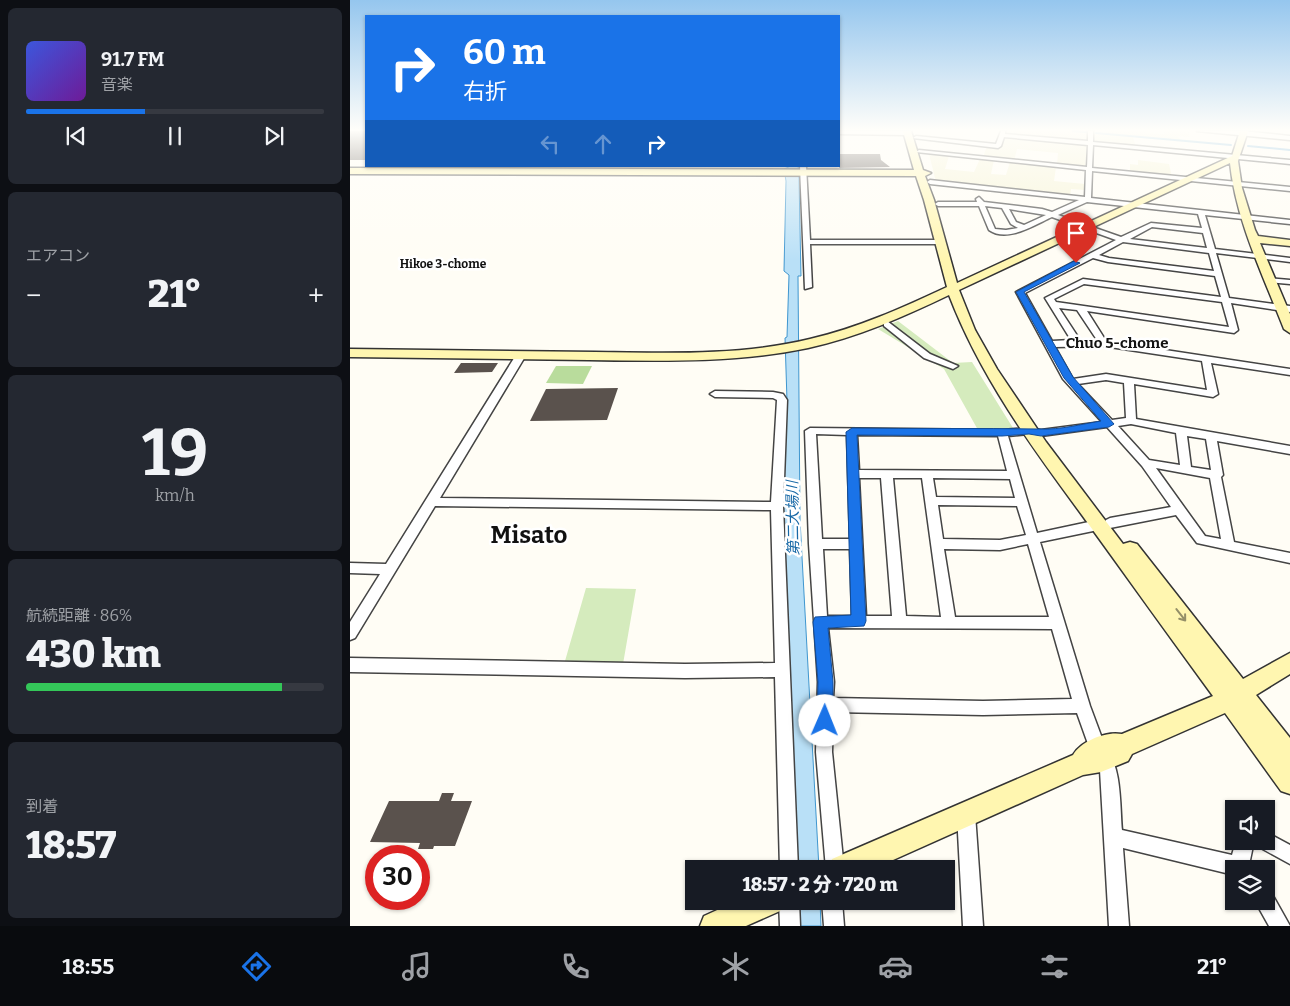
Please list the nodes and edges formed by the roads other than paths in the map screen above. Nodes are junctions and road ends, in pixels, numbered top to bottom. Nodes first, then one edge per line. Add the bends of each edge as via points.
1 (801, 174) edge
2 (888, 174) edge
3 (1089, 174) edge
4 (1142, 174) edge
5 (1199, 174) edge
6 (1235, 174) edge
7 (925, 176) junction
8 (1189, 179) junction
9 (1236, 184) junction
10 (974, 188) junction
11 (1290, 189) edge
12 (1087, 200) junction
13 (938, 204) junction
14 (981, 204) junction
15 (1134, 205) junction
16 (1005, 207) junction
17 (1201, 212) junction
18 (1052, 215) junction
19 (1246, 217) junction
20 (1290, 222) edge
21 (1022, 227) junction
22 (1086, 227) junction
23 (1206, 231) junction
24 (1254, 239) junction
25 (1122, 240) junction
26 (806, 242) junction
27 (941, 242) junction
28 (1290, 243) edge
29 (1212, 251) junction
30 (1136, 253) junction
31 (1093, 255) junction
32 (1261, 257) junction
33 (1290, 260) edge
34 (1218, 274) junction
35 (1071, 276) junction
36 (1269, 280) junction
37 (1290, 282) edge
38 (808, 287) dead end
39 (957, 287) junction
40 (1226, 300) junction
41 (1052, 304) junction
42 (1080, 308) junction
43 (1285, 309) edge
44 (887, 324) dead end
45 (1290, 329) edge
46 (1077, 343) junction
47 (1103, 343) junction
48 (1049, 344) junction
49 (350, 353) edge
50 (521, 355) junction
51 (1206, 359) junction
52 (953, 366) dead end
53 (1290, 372) edge
54 (1129, 380) junction
55 (1072, 382) junction
56 (715, 394) dead end
57 (1131, 421) junction
58 (1109, 424) junction
59 (1181, 431) junction
60 (852, 432) junction
61 (1035, 432) junction
62 (1002, 433) junction
63 (1211, 437) junction
64 (1290, 450) edge
65 (1146, 463) junction
66 (1186, 469) junction
67 (853, 474) junction
68 (886, 475) junction
69 (927, 475) junction
70 (1014, 475) junction
71 (1216, 475) junction
72 (931, 500) junction
73 (431, 502) junction
74 (1022, 502) junction
75 (777, 506) junction
76 (1178, 510) junction
77 (1104, 524) junction
78 (1033, 539) junction
79 (816, 544) junction
80 (855, 544) junction
81 (938, 544) junction
82 (1228, 545) junction
83 (1290, 558) edge
84 (350, 568) edge
85 (390, 569) junction
86 (859, 621) junction
87 (820, 622) junction
88 (899, 622) junction
89 (949, 622) junction
90 (1057, 623) junction
91 (350, 634) edge
92 (1290, 663) edge
93 (350, 665) edge
94 (782, 670) junction
95 (1235, 697) junction
96 (826, 705) junction
97 (1082, 706) junction
98 (1102, 755) junction
99 (1290, 757) edge
100 (1290, 782) edge
101 (966, 814) junction
102 (1113, 837) junction
103 (1275, 847) edge
104 (1290, 855) edge
105 (789, 860) edge
106 (833, 860) edge
107 (862, 860) edge
108 (1225, 864) edge
109 (750, 910) edge
110 (789, 910) edge
111 (833, 910) edge
112 (1270, 910) edge
113 (714, 926) edge
114 (790, 926) edge
115 (834, 926) edge
116 (973, 926) edge
117 (1119, 926) edge
118 (1280, 926) edge

1 - 26 street
2 - 7 street
3 - 12 street
4 - 8 street
5 - 8 street
6 - 9 street
7 - 10 street
7 - 13 street
7 - 27 street
8 - 9 street
8 - 15 street
9 - 11 street
9 - 19 street
10 - 12 street
10 - 14 street
12 - 15 street
12 - 18 street
13 - 14 street
13 - 39 street
14 - 16 street
14 - 21 street via 992,231 1008,233
15 - 17 street
15 - 22 street
16 - 18 street
16 - 21 street via 1013,223
17 - 19 street
17 - 23 street
18 - 21 street
18 - 22 street
19 - 20 street
19 - 24 street
22 - 25 street
22 - 39 street
23 - 25 street via 1151,225
23 - 29 street
24 - 28 main road
24 - 32 street
25 - 30 street
25 - 31 street
26 - 27 street
26 - 38 street
27 - 39 street
29 - 30 street
29 - 32 street
29 - 34 street
30 - 31 street via 1108,260
30 - 34 street
31 - 35 street
32 - 33 street
32 - 36 street
34 - 40 street
35 - 40 street
35 - 41 street via 1049,298
35 - 48 street via 1020,292
36 - 37 street
36 - 43 street
39 - 50 street via 864,328 809,344 769,351 693,356
39 - 61 street via 969,330 990,370
40 - 42 street via 1234,330
40 - 43 street
41 - 42 street
41 - 46 street
42 - 47 street
43 - 45 street
44 - 52 street via 928,356
46 - 47 street
46 - 48 street
47 - 51 street
48 - 55 street
49 - 50 street
50 - 73 street
51 - 53 street
51 - 54 street via 1213,394
54 - 55 street via 1106,376
54 - 57 street
55 - 58 street
56 - 75 street via 773,395 782,400
57 - 58 street
57 - 59 street
58 - 61 street
58 - 65 street
59 - 63 street
59 - 66 street
60 - 62 street
60 - 67 street
60 - 79 street via 810,432
61 - 62 street
61 - 77 street
62 - 70 street
63 - 64 street
63 - 71 street
65 - 66 street
65 - 76 street
66 - 71 street
67 - 68 street
67 - 80 street
68 - 69 street
68 - 88 street
69 - 70 street
69 - 72 street
70 - 74 street
71 - 82 street
72 - 74 street
72 - 81 street
73 - 75 street
73 - 85 street
74 - 78 street
75 - 94 street
76 - 77 street
76 - 82 street via 1201,540
77 - 78 street
77 - 95 street
78 - 81 street via 1000,546
78 - 90 street
79 - 80 street
79 - 87 street
80 - 86 street
81 - 89 street
82 - 83 street
84 - 85 street
85 - 91 street
86 - 87 street
86 - 88 street
87 - 96 street
88 - 89 street
89 - 90 street
90 - 97 street
92 - 95 street
93 - 94 street
94 - 105 street
95 - 98 street
95 - 99 main road
95 - 100 street
96 - 97 street
96 - 106 street via 824,752
97 - 98 street
98 - 101 main road
98 - 102 street via 1108,768
101 - 107 main road
101 - 116 street
102 - 108 street
102 - 117 street
103 - 104 street
109 - 113 street
110 - 114 street
111 - 115 street
112 - 118 street

